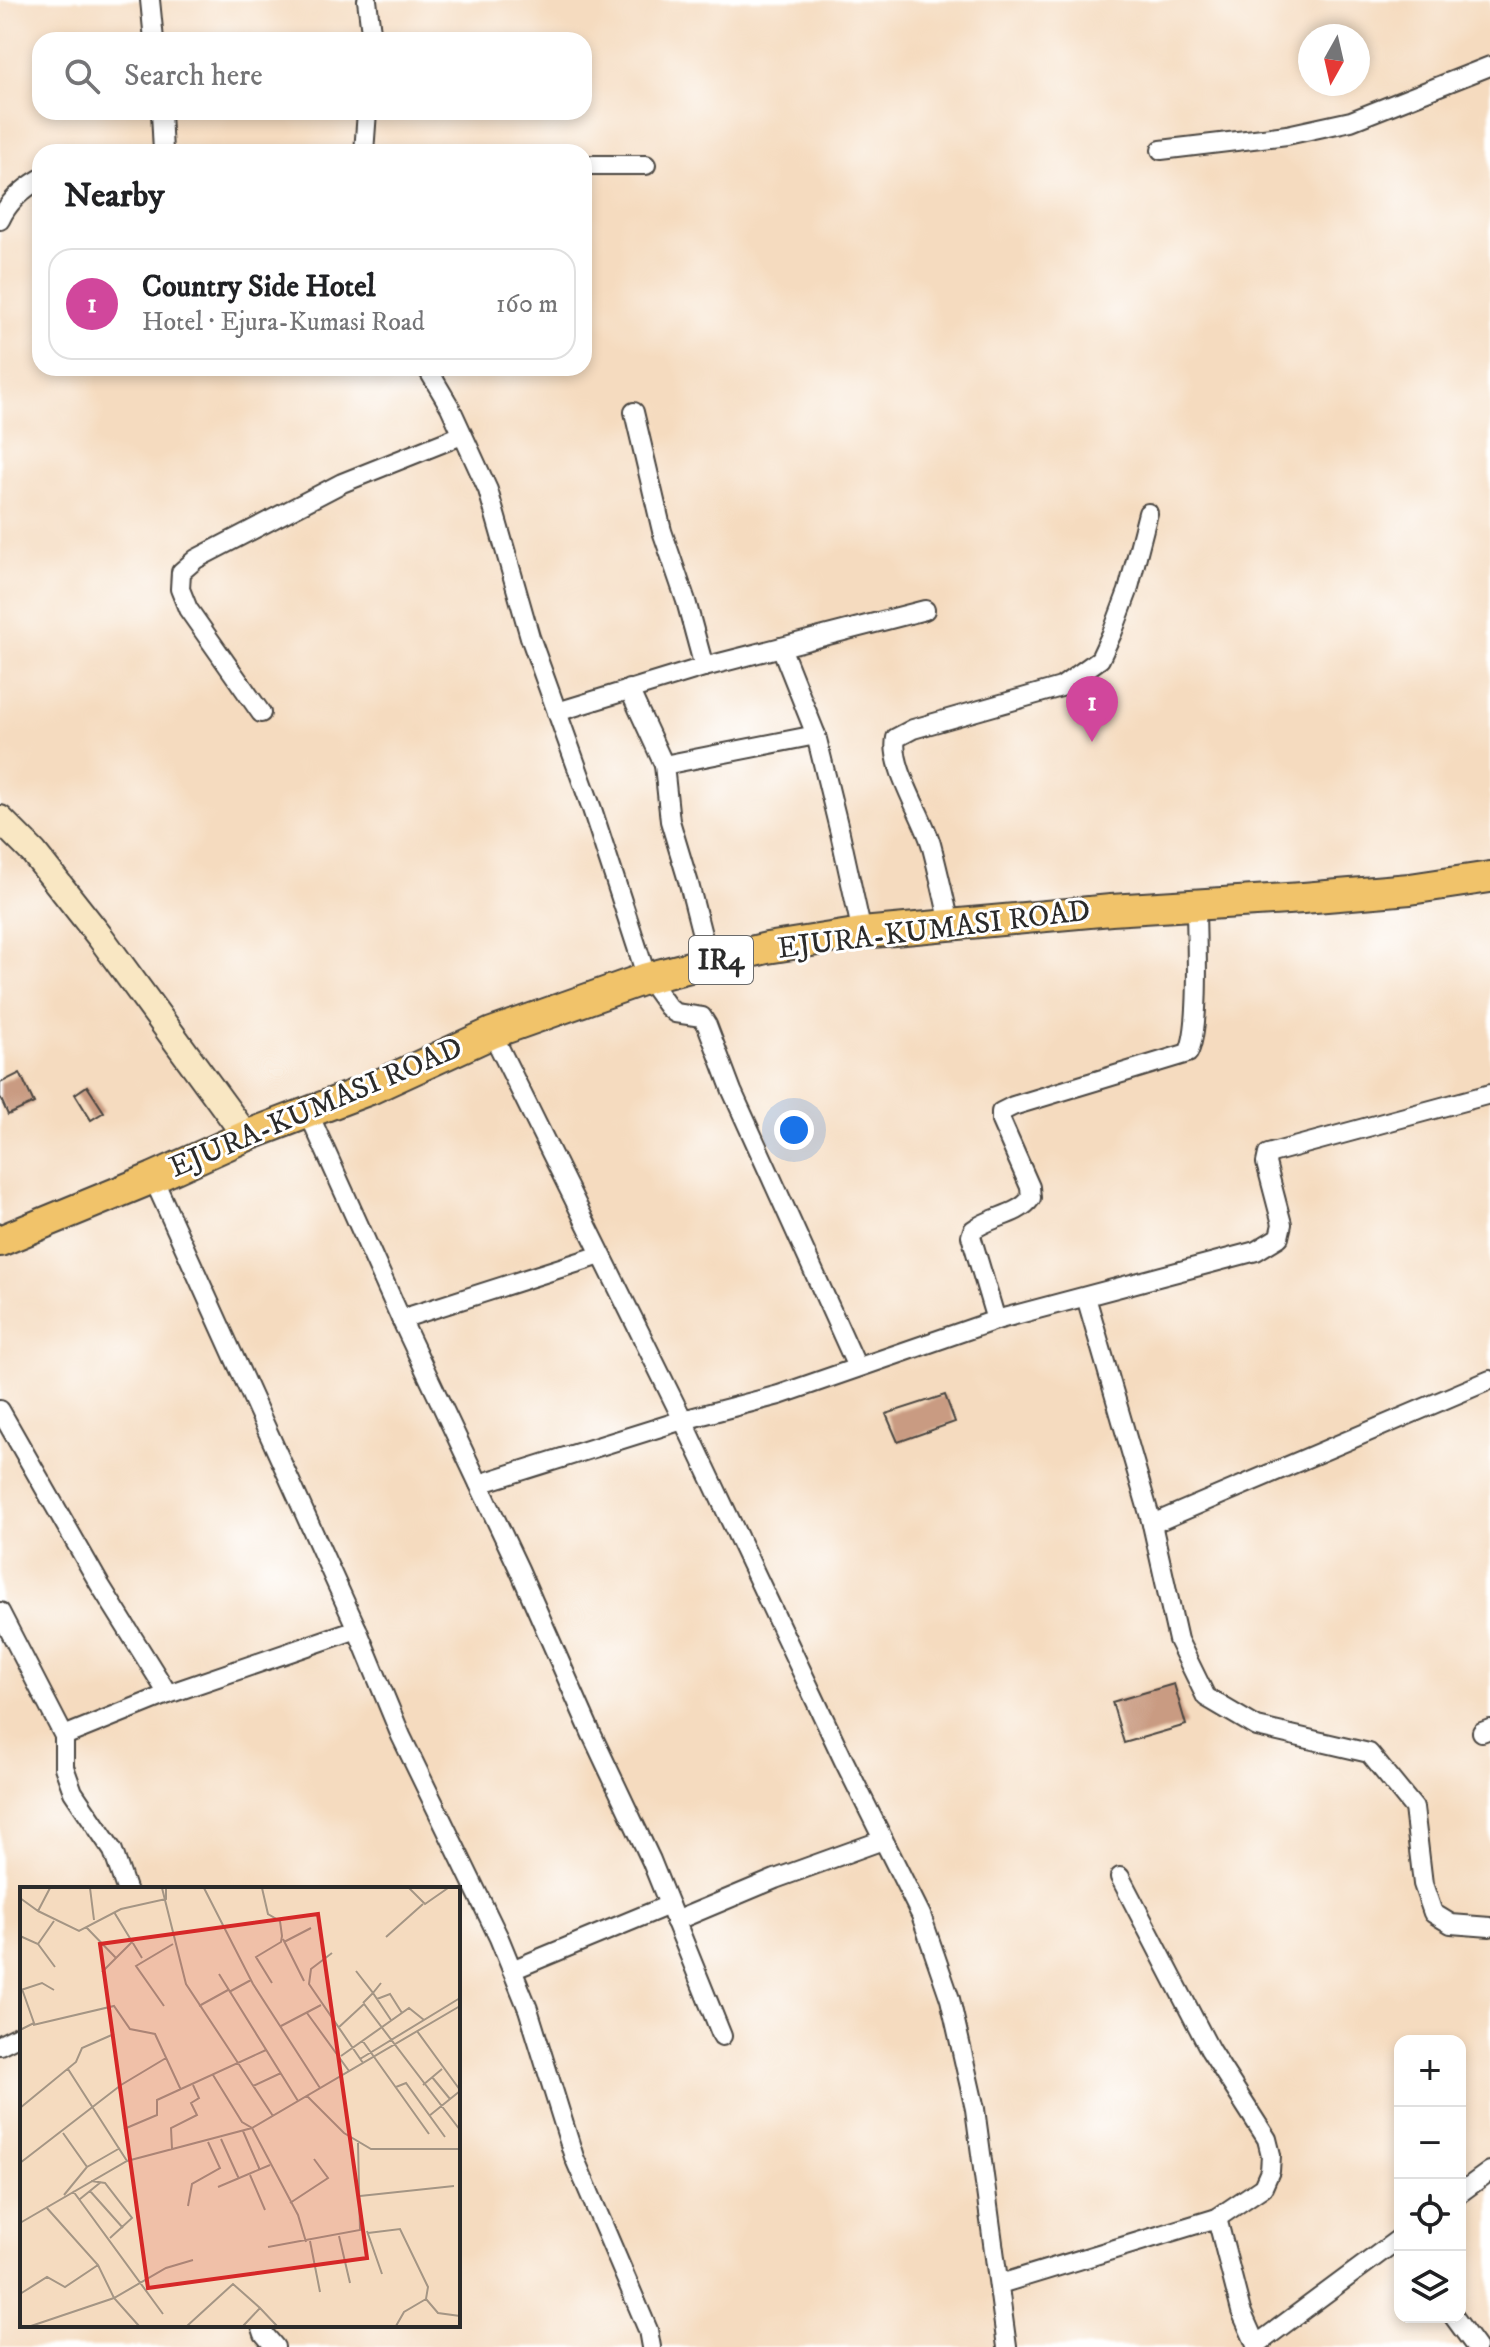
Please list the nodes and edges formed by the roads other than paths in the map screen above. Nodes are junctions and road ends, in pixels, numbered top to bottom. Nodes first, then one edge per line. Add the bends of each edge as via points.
1 (150, 0) edge
2 (367, 0) edge
3 (153, 32) edge
4 (371, 32) edge
5 (1490, 66) edge
6 (161, 120) edge
7 (366, 120) edge
8 (163, 144) edge
9 (365, 144) edge
10 (1161, 150) dead end
11 (592, 165) edge
12 (646, 165) dead end
13 (32, 184) edge
14 (0, 220) edge
15 (432, 376) edge
16 (634, 412) dead end
17 (462, 435) junction
18 (1148, 513) dead end
19 (925, 610) dead end
20 (781, 647) junction
21 (704, 667) junction
22 (629, 689) junction
23 (557, 712) junction
24 (261, 713) dead end
25 (816, 735) junction
26 (664, 765) junction
27 (0, 819) edge
28 (1490, 877) edge
29 (1196, 905) junction
30 (950, 924) junction
31 (862, 933) junction
32 (709, 962) junction
33 (647, 978) junction
34 (492, 1033) junction
35 (1490, 1094) edge
36 (308, 1112) junction
37 (246, 1136) junction
38 (153, 1178) junction
39 (0, 1241) edge
40 (601, 1255) junction
41 (1086, 1297) junction
42 (401, 1319) junction
43 (996, 1320) junction
44 (857, 1367) junction
45 (1490, 1380) edge
46 (0, 1410) edge
47 (683, 1420) junction
48 (479, 1484) junction
49 (1152, 1524) junction
50 (0, 1612) edge
51 (357, 1629) junction
52 (168, 1694) junction
53 (64, 1736) junction
54 (883, 1840) junction
55 (1120, 1877) dead end
56 (125, 1887) edge
57 (465, 1887) edge
58 (672, 1913) junction
59 (1490, 1927) edge
60 (512, 1970) junction
61 (20, 2035) edge
62 (722, 2036) dead end
63 (0, 2045) edge
64 (1490, 2171) edge
65 (1466, 2189) edge
66 (1217, 2218) junction
67 (1394, 2245) edge
68 (1000, 2284) junction
69 (1458, 2323) edge
70 (262, 2327) edge
71 (1257, 2346) edge
72 (275, 2347) edge
73 (651, 2347) edge
74 (1007, 2347) edge
75 (1476, 2347) edge

1 - 3 street
2 - 4 street
5 - 10 street via 1351,121 1287,135
6 - 8 street
7 - 9 street
11 - 12 street
13 - 14 street via 18,194
15 - 17 street
16 - 21 street via 662,531
17 - 23 street via 488,490
17 - 24 street via 342,483 196,559 181,572 180,589 188,609
18 - 30 street via 1128,591 1100,659 1061,687 896,738 898,768 930,842
19 - 20 street
20 - 21 street
20 - 25 street
21 - 22 street
22 - 23 street
22 - 26 street
23 - 33 street
25 - 26 street
25 - 31 street
26 - 32 street via 670,821
27 - 37 street via 101,938
28 - 29 main road, EJURA-KUMASI ROAD / IR4 via 1410,889
29 - 30 main road, EJURA-KUMASI ROAD / IR4
29 - 43 street via 1196,993 1188,1053 1001,1112 1031,1198 1025,1207 982,1223 971,1236
30 - 31 main road, EJURA-KUMASI ROAD / IR4
31 - 32 main road, EJURA-KUMASI ROAD / IR4
32 - 33 main road, EJURA-KUMASI ROAD / IR4
33 - 34 main road, EJURA-KUMASI ROAD / IR4
33 - 44 street via 675,1013 702,1017 707,1025
34 - 36 main road, EJURA-KUMASI ROAD / IR4
34 - 40 street
35 - 41 street via 1268,1154 1282,1224 1279,1237 1256,1251
36 - 37 main road, EJURA-KUMASI ROAD / IR4
36 - 42 street
37 - 38 main road, EJURA-KUMASI ROAD / IR4
38 - 39 main road, EJURA-KUMASI ROAD / IR4
38 - 51 street
40 - 42 street
40 - 47 street
41 - 43 street
41 - 49 street
42 - 48 street
43 - 44 street
44 - 47 street via 779,1395
45 - 49 street
46 - 52 street
47 - 48 street
47 - 54 street
48 - 58 street
49 - 59 street via 1178,1640 1206,1697 1257,1727 1369,1753 1414,1808 1423,1884 1433,1913 1451,1924
50 - 53 street
51 - 52 street
51 - 57 street
52 - 53 street
53 - 56 street via 64,1767 73,1792 113,1851
54 - 58 street
54 - 68 street via 921,1915 950,1999 975,2109
55 - 66 street via 1210,2050 1267,2139 1270,2171 1263,2187
57 - 60 street via 499,1938
58 - 60 street
58 - 62 street
60 - 73 street via 574,2157
61 - 63 street
64 - 65 street
66 - 68 street
66 - 71 street via 1241,2311
67 - 71 street
68 - 74 street
69 - 75 street
70 - 72 street

